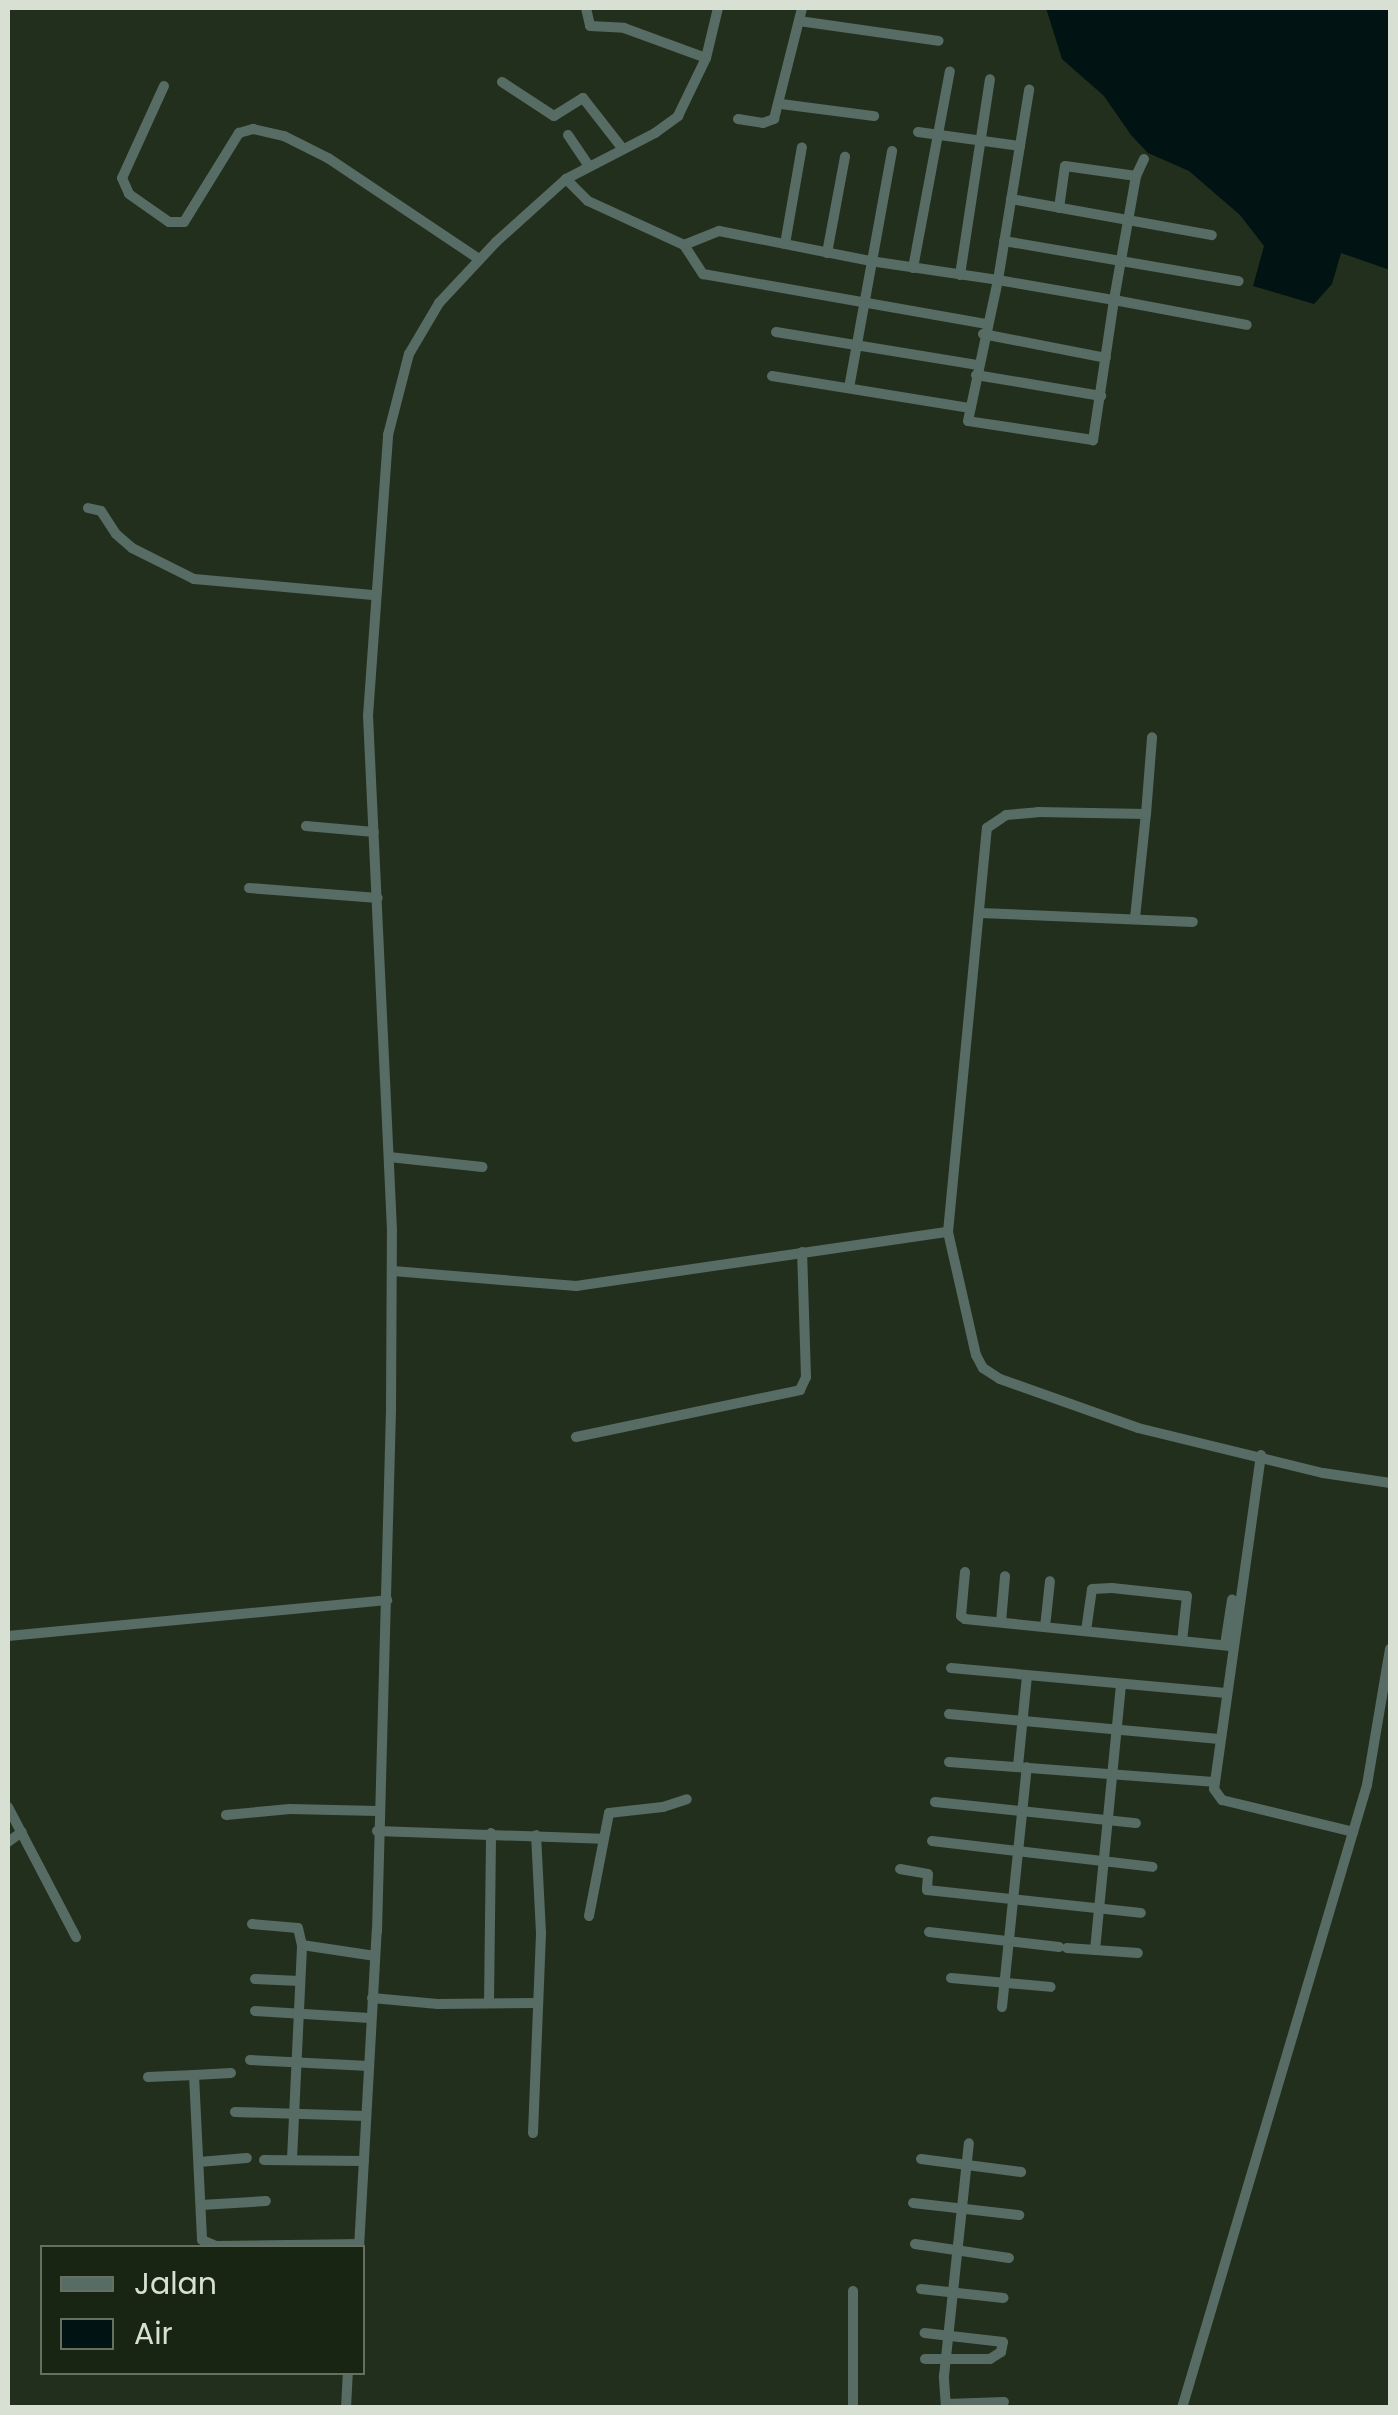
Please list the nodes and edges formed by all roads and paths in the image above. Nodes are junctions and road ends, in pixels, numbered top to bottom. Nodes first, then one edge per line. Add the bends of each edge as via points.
1 (586, 8) edge
2 (718, 8) edge
3 (802, 8) edge
4 (800, 20) junction
5 (939, 41) dead end
6 (706, 58) junction
7 (950, 71) dead end
8 (990, 79) dead end
9 (502, 82) dead end
10 (164, 86) dead end
11 (1029, 90) dead end
12 (780, 104) junction
13 (874, 116) dead end
14 (738, 119) dead end
15 (918, 132) dead end
16 (938, 134) junction
17 (568, 136) dead end
18 (980, 141) junction
19 (1020, 146) junction
20 (802, 147) dead end
21 (622, 148) junction
22 (892, 151) dead end
23 (845, 157) dead end
24 (1144, 159) dead end
25 (588, 165) junction
26 (1136, 176) junction
27 (566, 179) junction
28 (1011, 199) junction
29 (1059, 208) junction
30 (1130, 220) junction
31 (1212, 235) dead end
32 (1004, 241) junction
33 (785, 244) junction
34 (684, 246) junction
35 (828, 252) junction
36 (479, 259) junction
37 (1122, 261) junction
38 (870, 262) junction
39 (913, 268) junction
40 (960, 275) junction
41 (998, 280) junction
42 (1239, 282) dead end
43 (1114, 300) junction
44 (864, 303) junction
45 (1247, 325) dead end
46 (985, 329) junction
47 (776, 332) dead end
48 (856, 346) junction
49 (1106, 358) junction
50 (977, 370) junction
51 (772, 376) dead end
52 (849, 388) junction
53 (1100, 396) junction
54 (970, 408) junction
55 (88, 508) dead end
56 (375, 595) junction
57 (1152, 737) dead end
58 (1146, 814) junction
59 (306, 826) dead end
60 (374, 832) junction
61 (249, 888) dead end
62 (378, 898) junction
63 (980, 913) junction
64 (1135, 918) junction
65 (1193, 922) dead end
66 (388, 1156) junction
67 (482, 1167) dead end
68 (948, 1232) junction
69 (802, 1252) junction
70 (393, 1272) junction
71 (576, 1437) dead end
72 (1261, 1455) junction
73 (1390, 1484) edge
74 (965, 1572) dead end
75 (1005, 1576) dead end
76 (1050, 1580) dead end
77 (387, 1600) junction
78 (1232, 1600) dead end
79 (1001, 1622) junction
80 (1045, 1627) junction
81 (1086, 1631) junction
82 (8, 1636) edge
83 (1182, 1641) junction
84 (1229, 1645) junction
85 (1390, 1649) edge
86 (950, 1668) dead end
87 (1027, 1676) junction
88 (1122, 1684) junction
89 (1226, 1693) junction
90 (949, 1714) dead end
91 (1022, 1721) junction
92 (1116, 1730) junction
93 (1219, 1739) junction
94 (950, 1762) dead end
95 (1023, 1766) junction
96 (1112, 1774) junction
97 (1213, 1782) junction
98 (687, 1800) dead end
99 (935, 1802) dead end
100 (8, 1807) edge
101 (378, 1812) junction
102 (1022, 1812) junction
103 (226, 1815) dead end
104 (1107, 1822) junction
105 (1136, 1823) dead end
106 (377, 1831) junction
107 (22, 1832) junction
108 (1353, 1832) junction
109 (492, 1833) junction
110 (536, 1835) junction
111 (602, 1839) junction
112 (932, 1841) dead end
113 (8, 1842) edge
114 (1018, 1850) junction
115 (1104, 1862) junction
116 (1152, 1867) dead end
117 (900, 1869) dead end
118 (1014, 1897) junction
119 (1099, 1908) junction
120 (1141, 1912) dead end
121 (589, 1916) dead end
122 (252, 1924) dead end
123 (929, 1932) dead end
124 (76, 1937) dead end
125 (1009, 1940) junction
126 (302, 1945) junction
127 (1094, 1950) junction
128 (1138, 1953) dead end
129 (375, 1956) junction
130 (951, 1978) dead end
131 (255, 1979) dead end
132 (300, 1982) junction
133 (1004, 1983) junction
134 (1050, 1987) dead end
135 (372, 1998) junction
136 (489, 2002) junction
137 (538, 2003) junction
138 (1002, 2008) dead end
139 (255, 2011) dead end
140 (298, 2014) junction
141 (370, 2018) junction
142 (250, 2060) dead end
143 (297, 2064) junction
144 (369, 2066) junction
145 (231, 2073) dead end
146 (194, 2075) junction
147 (148, 2078) dead end
148 (235, 2112) dead end
149 (294, 2113) junction
150 (366, 2116) junction
151 (532, 2133) dead end
152 (969, 2143) dead end
153 (247, 2158) dead end
154 (292, 2159) junction
155 (921, 2159) dead end
156 (264, 2160) dead end
157 (364, 2161) junction
158 (200, 2162) junction
159 (966, 2166) junction
160 (1022, 2172) dead end
161 (266, 2201) dead end
162 (913, 2203) dead end
163 (201, 2205) junction
164 (962, 2210) junction
165 (1019, 2216) dead end
166 (915, 2244) dead end
167 (210, 2245) edge
168 (359, 2245) edge
169 (959, 2251) junction
170 (1009, 2258) dead end
171 (921, 2289) dead end
172 (853, 2291) dead end
173 (955, 2294) junction
174 (1004, 2298) dead end
175 (925, 2333) dead end
176 (951, 2336) junction
177 (924, 2359) dead end
178 (947, 2359) junction
179 (348, 2375) edge
180 (1004, 2402) dead end
181 (946, 2406) edge
182 (346, 2408) edge
183 (853, 2408) edge
184 (1182, 2408) edge

1 - 6 street via 595,28 624,28
2 - 6 street
3 - 4 street
4 - 5 street
4 - 12 street
6 - 21 street via 678,116
7 - 16 street
8 - 18 street
9 - 21 street via 554,116 583,98
10 - 36 street via 122,178 129,194 169,222 184,222 239,133 254,130 284,136 328,158
11 - 19 street
12 - 13 street
12 - 14 street via 768,122
15 - 16 street
16 - 18 street
16 - 39 street
17 - 25 street
18 - 19 street
18 - 40 street
19 - 28 street
20 - 33 street
21 - 25 street
22 - 38 street
23 - 35 street
24 - 26 street
25 - 27 street
26 - 29 street via 1066,166
26 - 30 street
27 - 34 street via 585,200
27 - 36 street
28 - 29 street
28 - 32 street
29 - 30 street
30 - 31 street
30 - 37 street
32 - 37 street
32 - 41 street
33 - 34 street via 713,230
33 - 35 street
34 - 44 street via 703,274
35 - 38 street
36 - 56 street via 439,303 409,354 388,434
37 - 42 street
37 - 43 street
38 - 39 street
38 - 44 street
39 - 40 street
40 - 41 street
41 - 43 street
41 - 46 street
43 - 45 street
43 - 49 street
44 - 46 street
44 - 48 street
46 - 49 street
46 - 50 street
47 - 48 street
48 - 50 street
48 - 52 street
49 - 53 street
50 - 53 street
50 - 54 street
51 - 52 street
52 - 54 street
53 - 54 street via 1093,440 968,422
55 - 56 street via 101,511 132,548 194,580
56 - 60 street via 368,696
57 - 58 street
58 - 63 street via 997,818 987,828
58 - 64 street
59 - 60 street
60 - 62 street
61 - 62 street
62 - 66 street
63 - 64 street
63 - 68 street
64 - 65 street
66 - 67 street
66 - 70 street
68 - 69 street
68 - 72 street via 970,1337 984,1368 1023,1389 1138,1428
69 - 70 street via 576,1286
69 - 71 street via 806,1377 800,1390
70 - 77 street
72 - 73 street
72 - 84 street
74 - 79 street via 960,1616
75 - 79 street
76 - 80 street
77 - 82 street
77 - 101 street
78 - 84 street
79 - 80 street
80 - 81 street
81 - 83 street
81 - 83 street via 1092,1588 1112,1588 1187,1596
83 - 84 street
84 - 89 street
85 - 108 street via 1384,1707
86 - 87 street
87 - 88 street
87 - 91 street
88 - 89 street
88 - 92 street
89 - 93 street
90 - 91 street
91 - 92 street
91 - 95 street
92 - 93 street
92 - 96 street
93 - 97 street
94 - 95 street
95 - 96 street
95 - 102 street
96 - 97 street
96 - 104 street
97 - 108 street via 1222,1800
98 - 111 street via 611,1810
99 - 102 street
100 - 107 street
101 - 103 street
101 - 106 street
102 - 104 street
102 - 114 street
104 - 105 street
104 - 115 street
106 - 109 street
106 - 129 street
107 - 113 street
107 - 124 street
108 - 184 street
109 - 110 street
109 - 136 street
110 - 111 street
110 - 137 street
111 - 121 street
112 - 114 street
114 - 115 street
114 - 118 street
115 - 116 street
115 - 119 street
117 - 118 street via 928,1874 927,1890
118 - 119 street
118 - 125 street
119 - 120 street
119 - 127 street
122 - 126 street via 298,1928
123 - 125 street
125 - 127 street
125 - 133 street
126 - 129 street
126 - 132 street
127 - 128 street
129 - 135 street
130 - 133 street
131 - 132 street
132 - 140 street
133 - 134 street
133 - 138 street
135 - 136 street
135 - 141 street
136 - 137 street
137 - 151 street
139 - 140 street
140 - 141 street
140 - 143 street
141 - 144 street
142 - 143 street
143 - 144 street
143 - 149 street
144 - 150 street
145 - 146 street
146 - 147 street
146 - 158 street
148 - 149 street
149 - 150 street
149 - 154 street
150 - 157 street
152 - 159 street
153 - 158 street
154 - 156 street
154 - 157 street
155 - 159 street
157 - 168 street
158 - 163 street
159 - 160 street
159 - 164 street
161 - 163 street
162 - 164 street
163 - 167 street via 202,2240
164 - 165 street
164 - 169 street
166 - 169 street
169 - 170 street
169 - 173 street
171 - 173 street
172 - 183 street
173 - 174 street
173 - 176 street
175 - 176 street
176 - 178 street
176 - 178 street via 1003,2342 990,2359
177 - 178 street
178 - 181 street
179 - 182 street
180 - 181 street

